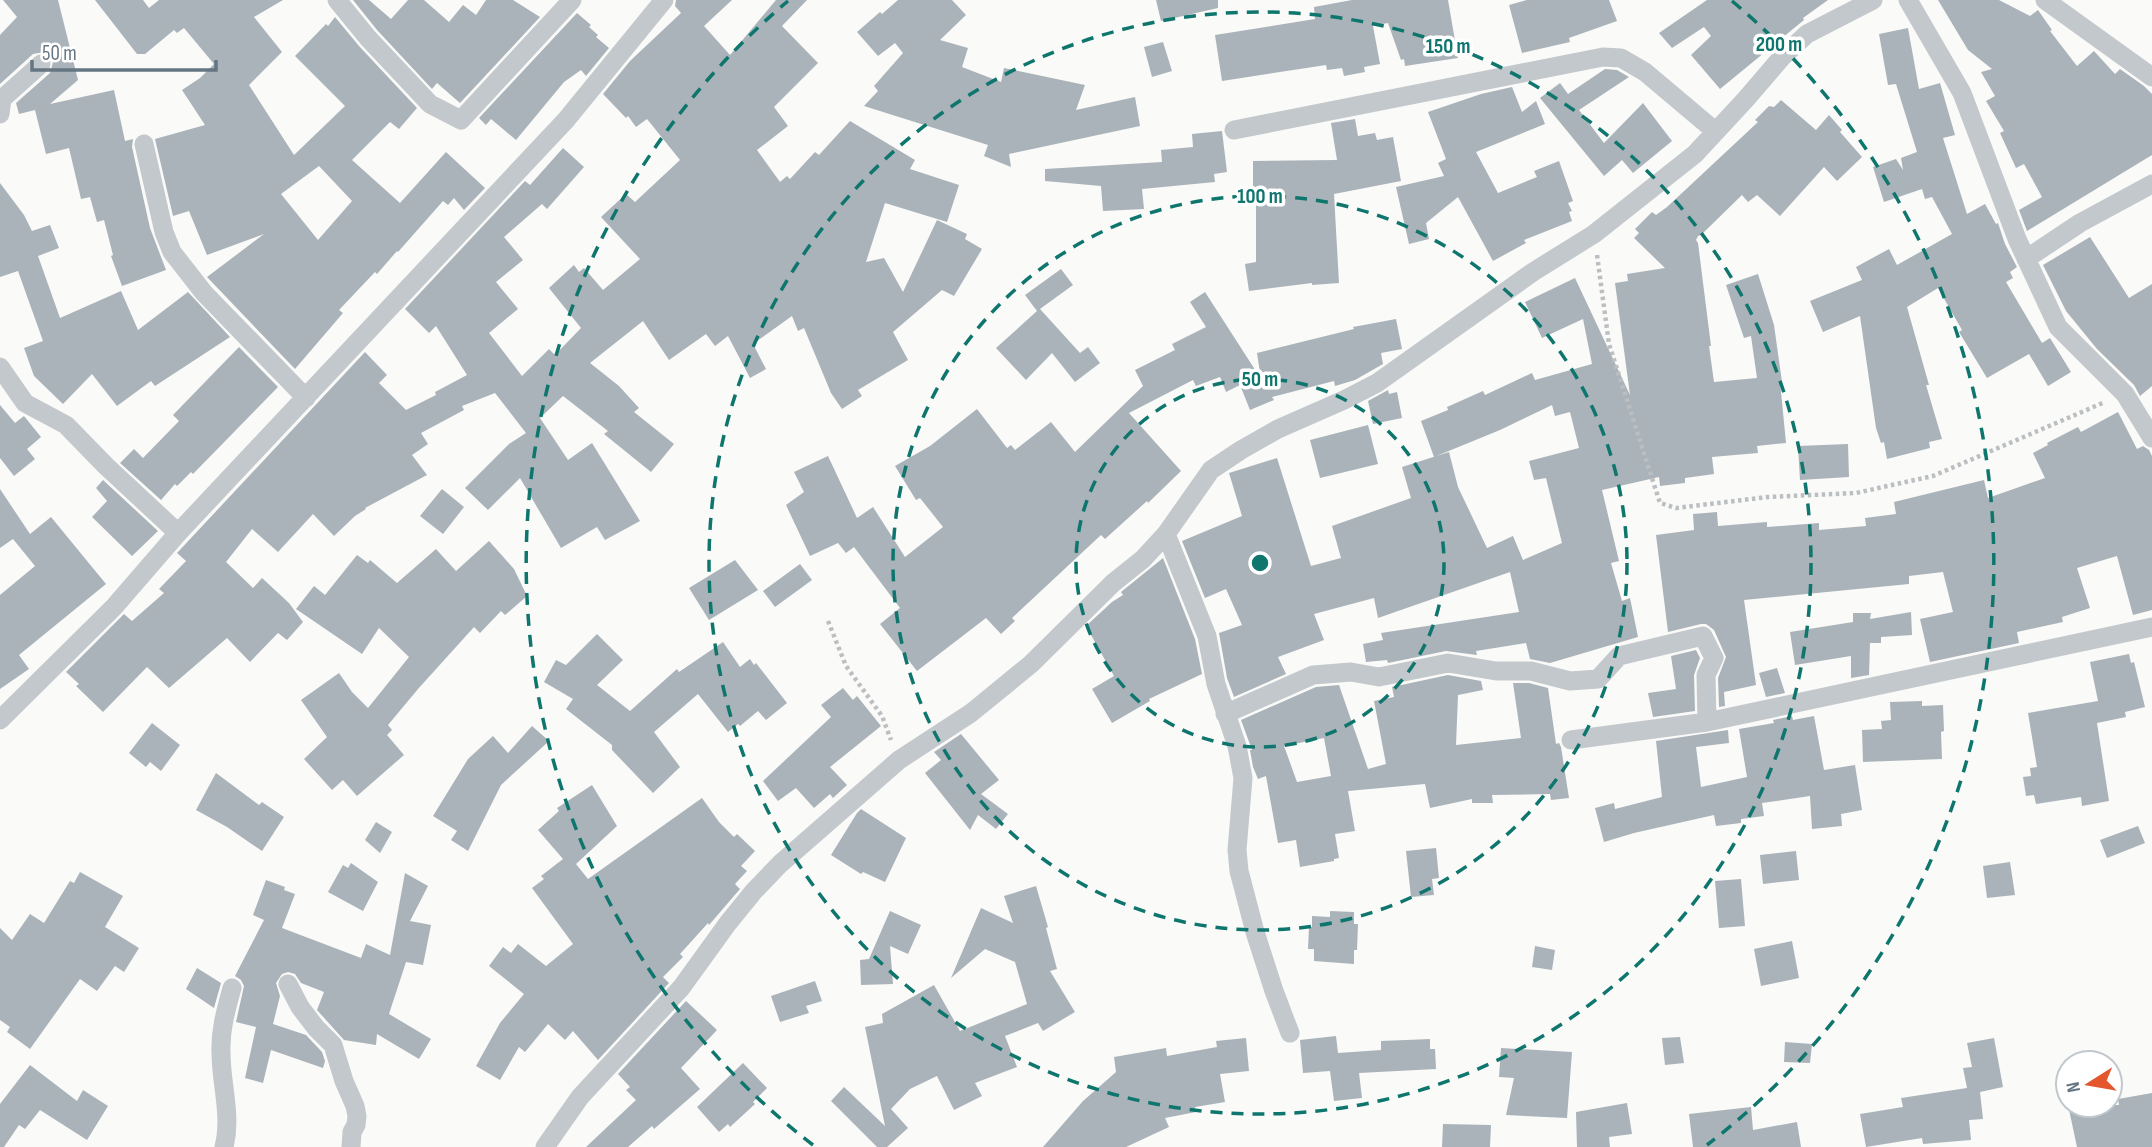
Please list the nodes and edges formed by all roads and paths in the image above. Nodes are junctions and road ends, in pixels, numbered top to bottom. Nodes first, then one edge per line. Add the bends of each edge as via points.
1 (337, 0) edge
2 (572, 0) edge
3 (664, 0) edge
4 (1873, 0) edge
5 (1908, 0) edge
6 (2045, 0) edge
7 (41, 64) dead end
8 (2152, 77) edge
9 (0, 114) edge
10 (1234, 130) dead end
11 (1715, 131) junction
12 (144, 144) dead end
13 (2152, 184) edge
14 (1594, 234) junction
15 (2026, 260) junction
16 (0, 367) edge
17 (2125, 394) junction
18 (306, 398) junction
19 (2152, 438) edge
20 (178, 533) junction
21 (1166, 534) junction
22 (828, 621) dead end
23 (2152, 627) edge
24 (1225, 714) junction
25 (0, 720) edge
26 (1707, 722) junction
27 (1571, 740) dead end
28 (899, 760) junction
29 (288, 984) dead end
30 (232, 988) dead end
31 (1290, 1033) dead end
32 (224, 1147) edge
33 (351, 1147) edge
34 (545, 1147) edge

1 - 2 street via 430,104 461,120
3 - 18 street via 566,120
4 - 11 street via 1807,34
5 - 15 street via 1962,93
6 - 8 street
7 - 9 street via 2,100
10 - 11 street via 1603,57 1621,58 1645,72
11 - 14 street via 1695,153
12 - 18 street via 172,252 204,293
13 - 15 street via 2080,223
14 - 17 path via 1609,344 1660,503 1675,508 1768,496 1856,493 1933,476
14 - 21 street via 1532,272 1377,383 1278,429 1211,470
15 - 17 street via 2058,327
16 - 20 street via 25,403 66,425
17 - 19 street
18 - 20 street
20 - 25 street via 114,607
21 - 24 street via 1207,636
21 - 28 street via 1031,664 971,713
22 - 28 path via 846,666 883,716
23 - 26 street
24 - 26 street via 1313,675 1351,672 1379,677 1448,663 1531,671 1570,681 1598,679 1619,656 1703,636 1714,658 1706,675
24 - 31 street via 1242,770 1239,871
26 - 27 street
28 - 34 street via 754,891 681,988 596,1078
29 - 33 street via 300,1007 333,1045 357,1116
30 - 32 street via 221,1027 227,1113

